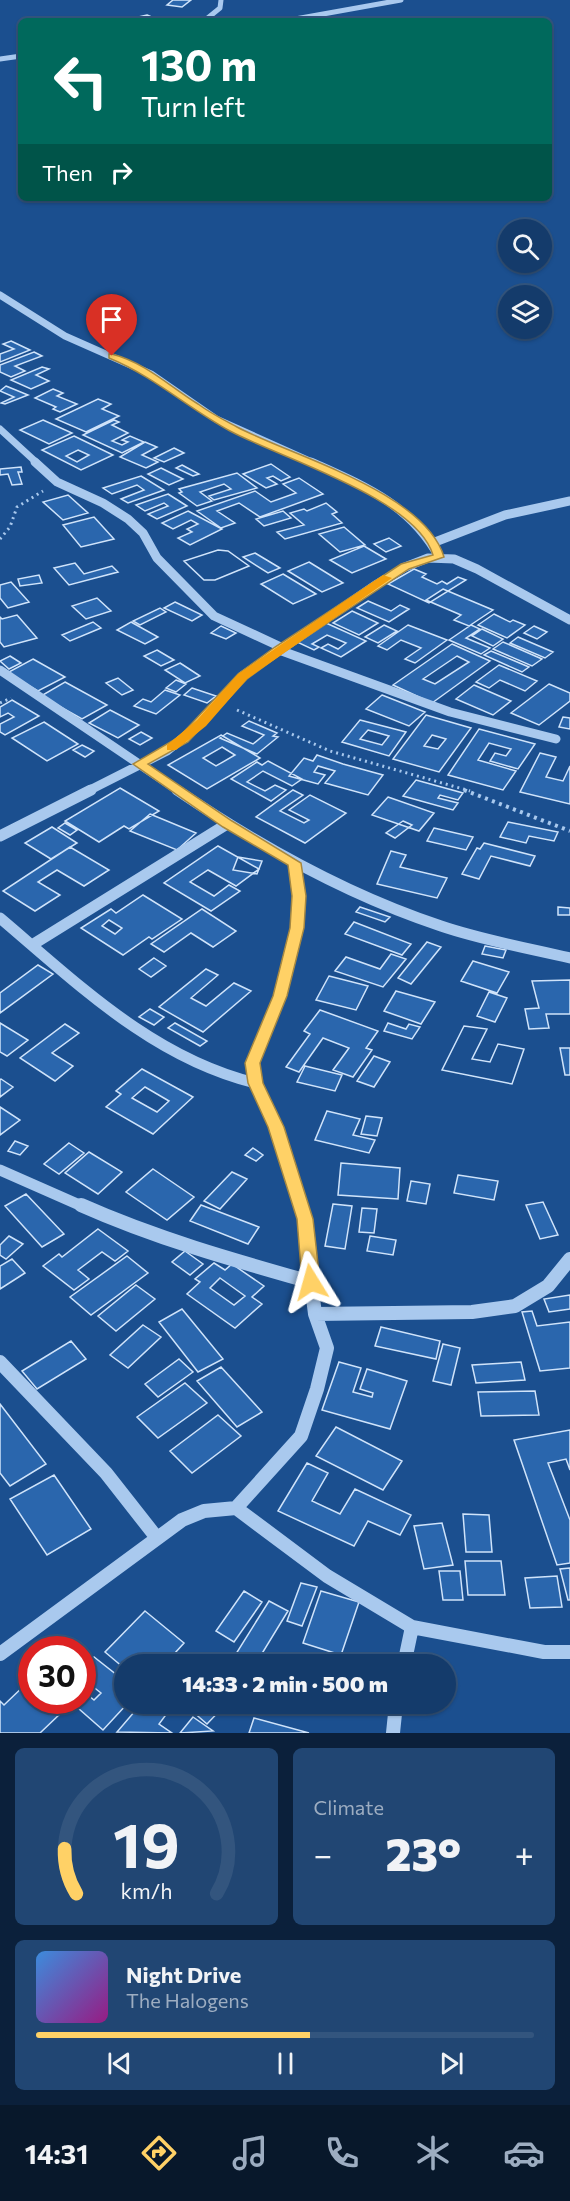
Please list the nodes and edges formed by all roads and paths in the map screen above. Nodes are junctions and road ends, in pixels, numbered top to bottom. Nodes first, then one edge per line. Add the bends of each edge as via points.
1 (221, 0) edge
2 (401, 0) edge
3 (208, 18) edge
4 (301, 18) edge
5 (18, 56) edge
6 (0, 59) edge
7 (0, 295) edge
8 (0, 429) edge
9 (60, 483) junction
10 (570, 501) edge
11 (0, 538) edge
12 (435, 542) junction
13 (439, 557) junction
14 (570, 620) edge
15 (281, 649) junction
16 (0, 670) edge
17 (220, 703) junction
18 (556, 739) dead end
19 (140, 764) junction
20 (227, 824) junction
21 (570, 831) edge
22 (0, 836) edge
23 (294, 863) junction
24 (0, 918) edge
25 (32, 945) junction
26 (570, 958) edge
27 (255, 1083) junction
28 (0, 1170) edge
29 (570, 1259) edge
30 (311, 1282) junction
31 (315, 1314) junction
32 (0, 1362) edge
33 (236, 1508) junction
34 (157, 1538) junction
35 (412, 1627) junction
36 (570, 1652) edge
37 (0, 1654) edge
38 (406, 1654) edge
39 (395, 1714) edge
40 (393, 1733) edge

1 - 3 street via 220,9
2 - 4 street
5 - 6 street
7 - 12 street via 67,337 141,368 236,430 363,487 418,523
8 - 9 street
9 - 11 path via 23,502 15,510 11,529
9 - 15 street via 128,519 143,533 158,558 214,616
10 - 12 street via 505,515
12 - 13 street
13 - 14 street via 477,569
13 - 15 street via 405,567
15 - 17 street via 242,676
15 - 18 street via 364,684 455,715
16 - 19 street
17 - 19 street via 183,740
17 - 21 path via 330,751 472,792
19 - 20 street
19 - 22 street
20 - 23 street
20 - 25 street
23 - 26 street via 352,892 442,927
23 - 27 street via 299,896 297,928 280,996 253,1063
24 - 25 street
25 - 27 street via 85,990 160,1044 230,1080
27 - 30 street via 276,1127 298,1193 305,1219
28 - 30 street via 123,1224
29 - 31 street via 548,1286 515,1305 472,1312
30 - 31 street
31 - 33 street via 327,1348 300,1436
32 - 34 street via 106,1473
33 - 34 street via 204,1510
33 - 35 street via 327,1576
34 - 37 street
35 - 36 street via 544,1652
35 - 38 street
39 - 40 street

